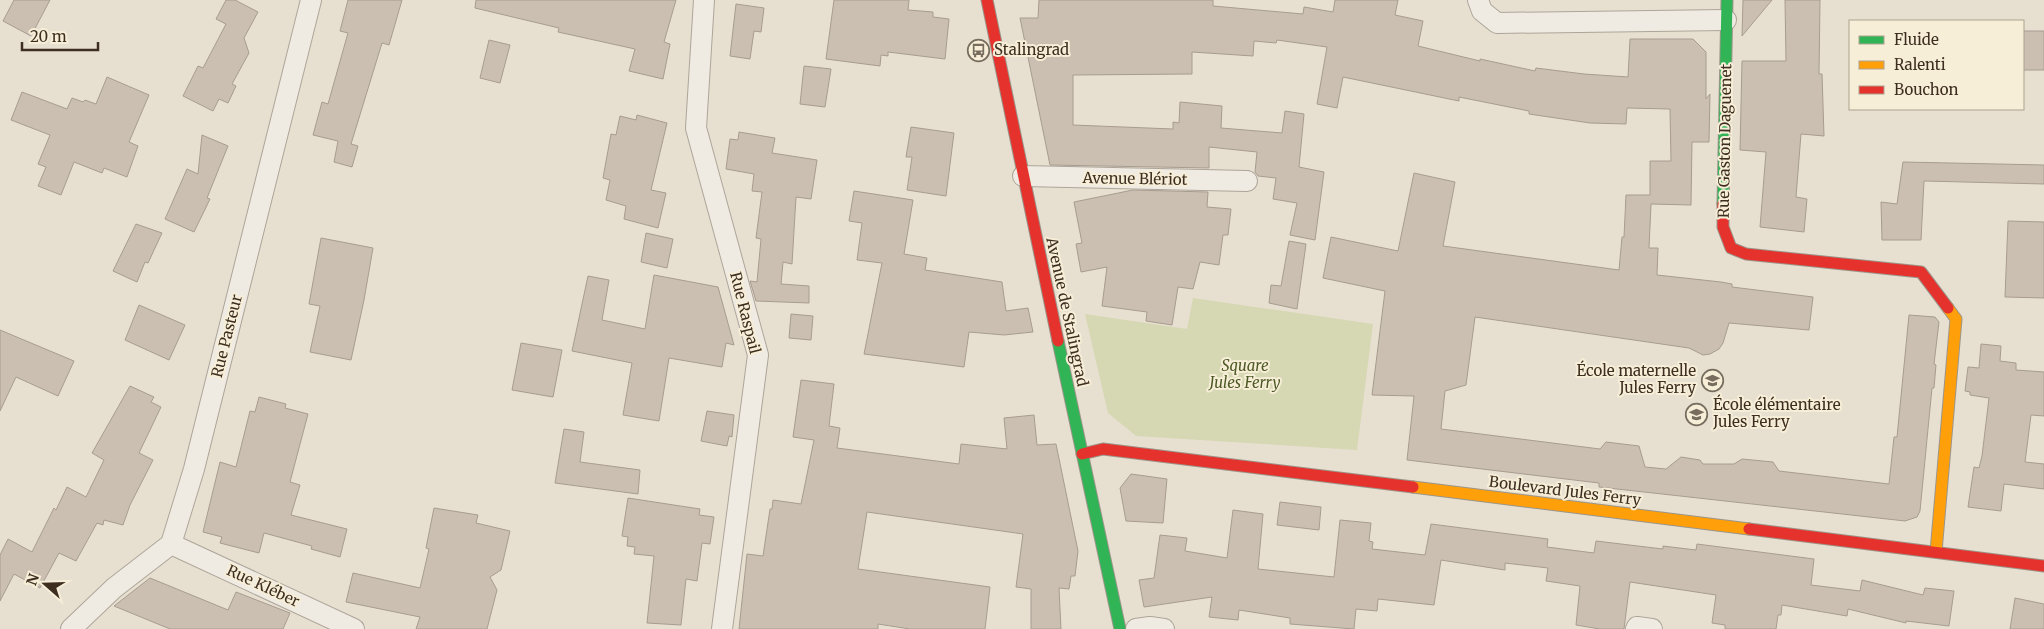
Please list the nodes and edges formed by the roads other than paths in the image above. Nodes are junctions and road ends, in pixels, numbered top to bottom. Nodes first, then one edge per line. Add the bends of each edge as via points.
1 (312, 0) edge
2 (704, 0) edge
3 (987, 0) edge
4 (1478, 0) edge
5 (1727, 0) edge
6 (1726, 20) junction
7 (1022, 176) junction
8 (1247, 181) dead end
9 (1082, 454) junction
10 (171, 544) junction
11 (1936, 552) junction
12 (2044, 566) edge
13 (72, 629) edge
14 (354, 629) edge
15 (722, 629) edge
16 (1120, 629) edge
17 (1136, 629) edge
18 (1164, 629) edge
19 (1636, 629) edge
20 (1652, 629) edge

1 - 10 street, Rue Pasteur via 194,469
2 - 15 street, Rue Raspail via 696,128 758,355
3 - 7 street, Avenue de Stalingrad
4 - 6 street via 1482,11 1497,23
5 - 6 street, Rue Gaston Daguenet
6 - 11 street, Rue Gaston Daguenet via 1723,227 1731,248 1746,254 1921,272 1956,319
7 - 8 street, Avenue Blériot
7 - 9 street, Avenue de Stalingrad
9 - 11 street, Boulevard Jules Ferry via 1104,449
9 - 16 street, Avenue de Stalingrad
10 - 13 street via 114,588
10 - 14 street, Rue Kléber
11 - 12 street, Boulevard Jules Ferry
17 - 18 street
19 - 20 street

